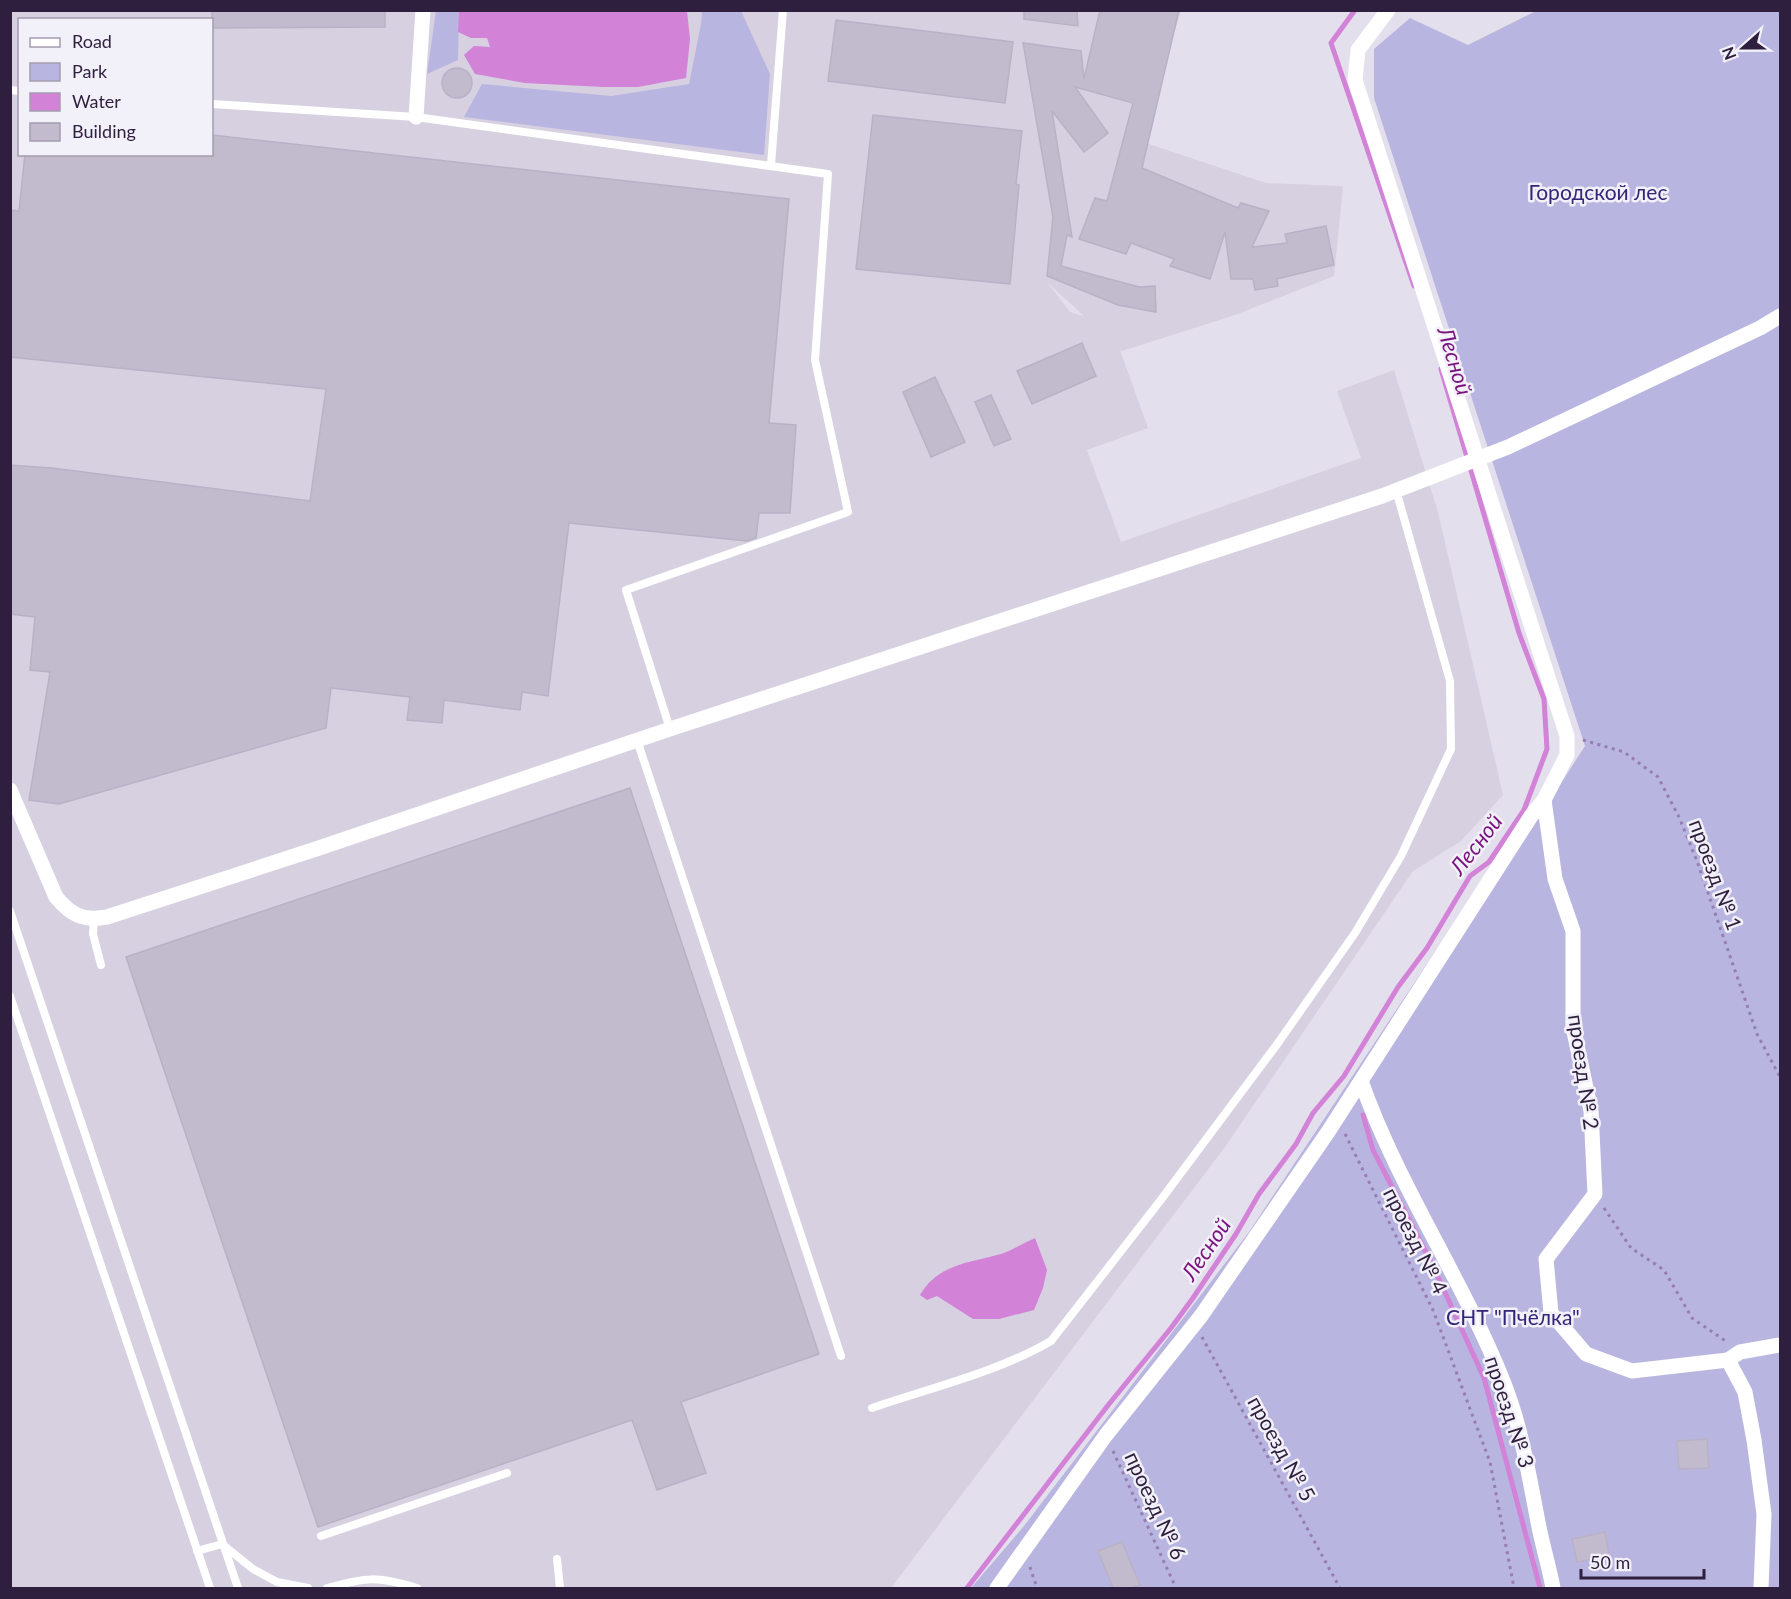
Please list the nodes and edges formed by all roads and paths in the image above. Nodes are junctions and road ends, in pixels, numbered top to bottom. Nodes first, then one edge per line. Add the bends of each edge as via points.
1 (423, 10) edge
2 (783, 10) edge
3 (1388, 10) edge
4 (213, 104) edge
5 (416, 117) junction
6 (771, 165) junction
7 (1780, 315) edge
8 (1478, 458) junction
9 (1396, 490) junction
10 (670, 729) junction
11 (1567, 736) junction
12 (638, 740) junction
13 (10, 790) edge
14 (1544, 800) junction
15 (10, 911) edge
16 (94, 919) junction
17 (101, 965) dead end
18 (10, 996) edge
19 (1780, 1077) edge
20 (1361, 1081) junction
21 (1337, 1119) junction
22 (1595, 1194) junction
23 (1195, 1324) junction
24 (1780, 1345) edge
25 (841, 1356) dead end
26 (1734, 1356) junction
27 (872, 1408) dead end
28 (1106, 1435) junction
29 (507, 1473) dead end
30 (321, 1536) dead end
31 (222, 1544) junction
32 (197, 1551) junction
33 (1025, 1552) junction
34 (557, 1558) dead end
35 (210, 1588) edge
36 (238, 1588) edge
37 (308, 1588) edge
38 (327, 1588) edge
39 (417, 1588) edge
40 (560, 1588) edge
41 (997, 1588) edge
42 (1037, 1588) edge
43 (1176, 1588) edge
44 (1340, 1588) edge
45 (1514, 1588) edge
46 (1553, 1588) edge
47 (1761, 1588) edge

1 - 5 street
2 - 6 lane
3 - 8 street via 1358,50 1355,80
4 - 5 lane
5 - 6 lane
6 - 10 lane via 828,174 815,360 848,512 626,590
7 - 8 street via 1749,333
8 - 9 street
8 - 11 street
9 - 10 street
9 - 27 lane via 1450,681 1451,749 1401,856 1355,933 1278,1043 1051,1341 975,1373
10 - 12 street
11 - 14 street via 1567,755
11 - 19 path, проезд № 1 via 1624,752 1658,777 1697,861 1757,1034
12 - 16 street
12 - 25 lane
13 - 16 street via 56,897 66,909
14 - 20 street
14 - 22 street, проезд № 2 via 1556,879 1573,931 1574,1027 1591,1111
15 - 31 lane
16 - 17 lane via 93,934
18 - 32 lane
20 - 21 street
20 - 46 street, проезд № 3 via 1375,1120 1467,1299 1504,1383 1526,1460
21 - 23 street
21 - 45 path, проезд № 4 via 1433,1310 1490,1462
22 - 26 path via 1631,1248 1664,1270 1692,1318
22 - 26 street via 1546,1259 1551,1313 1586,1354 1632,1371
23 - 28 street
23 - 44 path, проезд № 5
24 - 26 street
26 - 47 street via 1745,1392 1764,1514
28 - 33 street
28 - 43 path, проезд № 6
29 - 30 lane
31 - 32 lane
31 - 36 lane
31 - 37 lane via 269,1578
32 - 35 lane
33 - 41 street
33 - 42 path
34 - 40 lane
38 - 39 lane via 361,1579 388,1580

